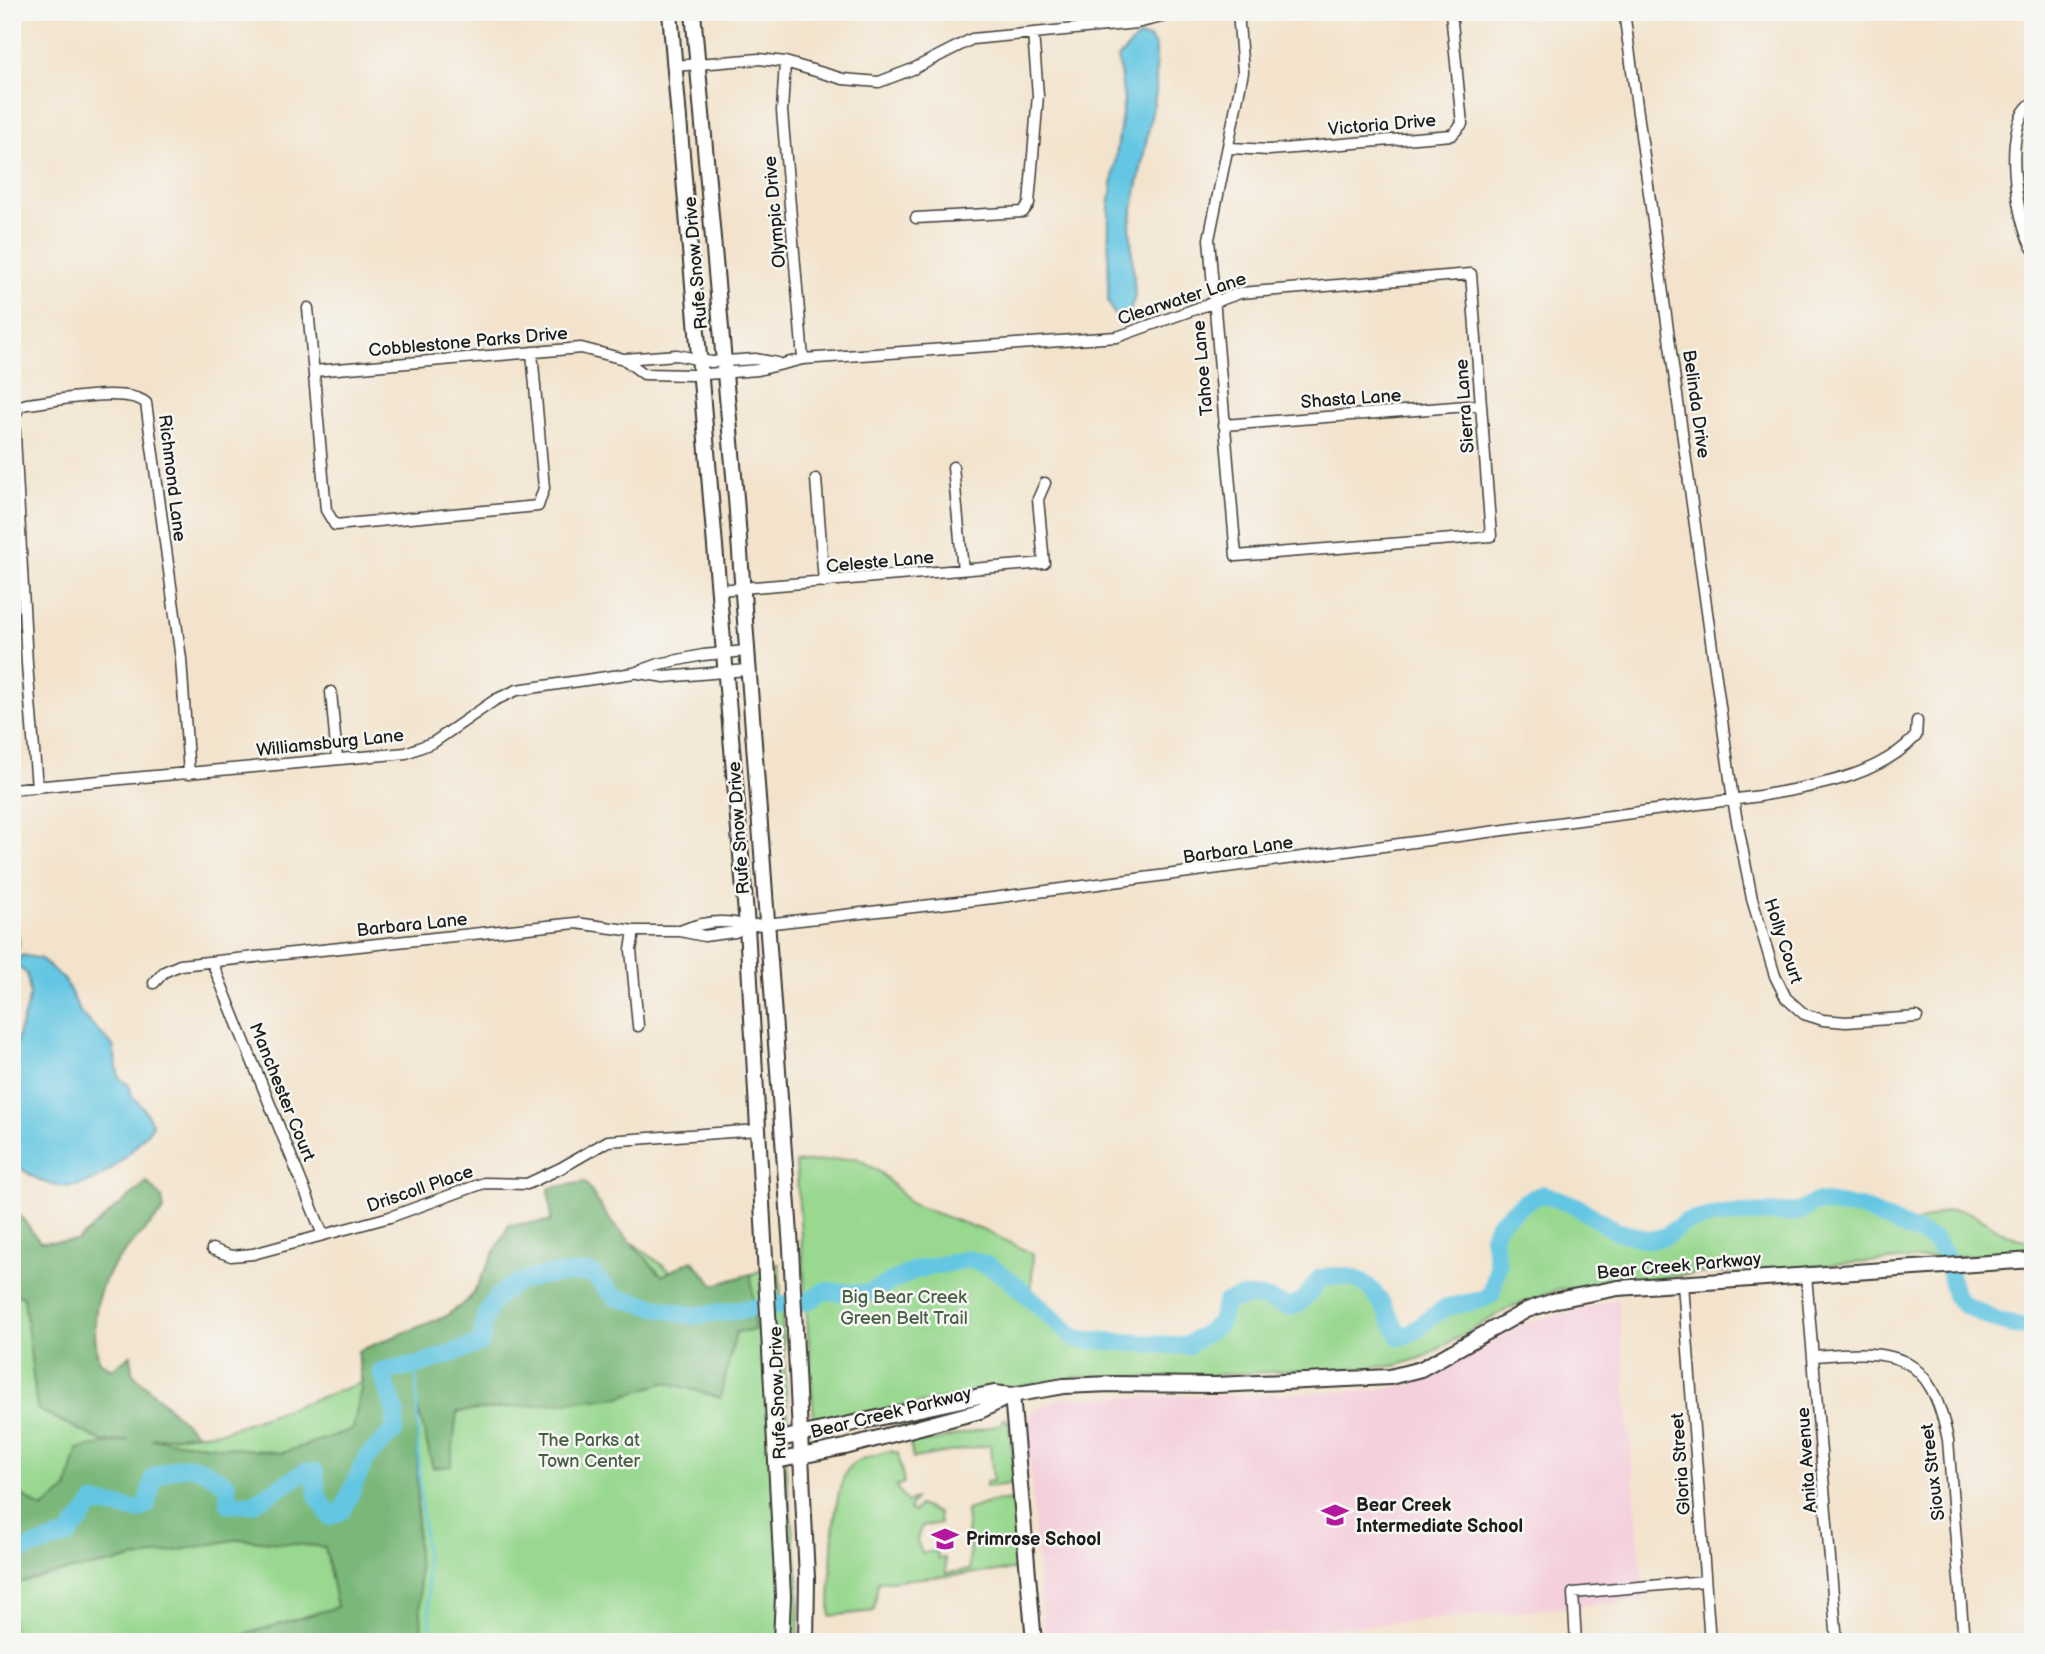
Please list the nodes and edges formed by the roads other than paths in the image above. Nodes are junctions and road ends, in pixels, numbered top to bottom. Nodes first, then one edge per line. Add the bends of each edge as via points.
1 (670, 12) edge
2 (693, 12) edge
3 (1182, 12) edge
4 (1238, 12) edge
5 (1451, 12) edge
6 (1624, 12) edge
7 (1033, 33) junction
8 (785, 62) junction
9 (698, 63) junction
10 (674, 66) junction
11 (2033, 103) edge
12 (1230, 148) junction
13 (916, 218) dead end
14 (2033, 249) edge
15 (1471, 274) joint
16 (1213, 302) junction
17 (308, 307) dead end
18 (532, 352) junction
19 (624, 359) junction
20 (803, 359) junction
21 (712, 368) junction
22 (314, 371) junction
23 (1480, 405) junction
24 (1224, 425) junction
25 (953, 467) dead end
26 (816, 479) dead end
27 (1045, 483) dead end
28 (1236, 556) joint
29 (963, 570) junction
30 (824, 582) junction
31 (743, 588) junction
32 (719, 590) junction
33 (746, 651) junction
34 (725, 653) junction
35 (747, 670) junction
36 (727, 672) junction
37 (634, 673) junction
38 (331, 692) dead end
39 (1917, 721) dead end
40 (337, 759) junction
41 (189, 774) junction
42 (37, 787) junction
43 (12, 789) edge
44 (1732, 800) junction
45 (766, 924) junction
46 (747, 926) junction
47 (634, 931) junction
48 (212, 962) junction
49 (154, 983) dead end
50 (1917, 1017) dead end
51 (638, 1026) dead end
52 (758, 1129) junction
53 (323, 1235) junction
54 (212, 1249) dead end
55 (2033, 1259) edge
56 (1806, 1275) junction
57 (1683, 1284) junction
58 (1815, 1356) junction
59 (1012, 1395) junction
60 (799, 1435) junction
61 (775, 1440) junction
62 (800, 1456) junction
63 (776, 1461) junction
64 (1705, 1581) junction
65 (781, 1642) edge
66 (806, 1642) edge
67 (1034, 1642) edge
68 (1576, 1642) edge
69 (1710, 1642) edge
70 (1837, 1642) edge
71 (1964, 1642) edge

1 - 10 main road, Rufe Snow Drive
2 - 9 main road, Rufe Snow Drive
3 - 7 street via 1137,23
4 - 12 street, Tahoe Lane via 1242,72
5 - 12 street, Victoria Drive via 1462,124 1452,135 1269,150
6 - 44 street, Belinda Drive
7 - 8 street via 972,39 879,82 842,79
7 - 13 street via 1038,95 1030,204 1023,212
8 - 9 street via 739,58
8 - 20 street, Olympic Drive via 782,111
9 - 10 street
9 - 21 main road, Rufe Snow Drive
10 - 21 main road, Rufe Snow Drive
11 - 14 street via 2019,120 2014,167 2022,226
12 - 16 street, Tahoe Lane via 1209,239
15 - 16 street, Clearwater Lane via 1240,293
15 - 23 street, Sierra Lane
16 - 20 street, Clearwater Lane via 1117,337
16 - 24 street, Tahoe Lane
17 - 22 street
18 - 19 street, Cobblestone Parks Drive via 592,349
18 - 22 street, Cobblestone Parks Drive
18 - 22 street via 544,488 541,502 523,510 343,525 331,522 326,510
19 - 21 street, Cobblestone Parks Drive via 677,355
19 - 21 street, Cobblestone Parks Drive via 644,374
20 - 21 street, Clearwater Lane via 758,370
21 - 31 main road, Rufe Snow Drive
21 - 32 main road, Rufe Snow Drive
23 - 24 street, Shasta Lane
23 - 28 street, Sierra Lane via 1491,536
24 - 28 street, Tahoe Lane
25 - 29 street
26 - 30 street
27 - 29 street, Celeste Lane via 1038,499 1044,563
29 - 30 street, Celeste Lane
30 - 31 street, Celeste Lane
31 - 32 street, Celeste Lane
31 - 33 main road, Rufe Snow Drive
32 - 34 main road, Rufe Snow Drive
33 - 34 street, Williamsburg Lane
33 - 35 main road, Rufe Snow Drive
34 - 36 main road, Rufe Snow Drive
34 - 37 street, Williamsburg Lane
35 - 36 street, Williamsburg Lane
35 - 45 main road, Rufe Snow Drive
36 - 37 street, Williamsburg Lane via 665,677
36 - 46 main road, Rufe Snow Drive
37 - 40 street, Williamsburg Lane via 517,690 434,742 406,753
38 - 40 street
39 - 44 street, Barbara Lane via 1918,731 1910,742 1868,768 1825,783
40 - 41 street, Williamsburg Lane
41 - 42 street, Williamsburg Lane
41 - 42 street, Richmond Lane via 181,659 149,412 146,403 134,396 94,396 27,404 20,406 14,417
42 - 43 street, Williamsburg Lane
44 - 45 street, Barbara Lane
44 - 50 street, Holly Court via 1752,898 1786,998 1804,1014 1823,1020
45 - 46 street, Barbara Lane
45 - 60 main road, Rufe Snow Drive via 791,1248
46 - 47 street, Barbara Lane via 704,936
46 - 52 main road, Rufe Snow Drive
47 - 48 street, Barbara Lane via 576,923
47 - 51 street via 631,950
48 - 49 street, Barbara Lane via 180,965 164,971
48 - 53 street, Manchester Court
52 - 53 street, Driscoll Place via 608,1141 527,1184 484,1183
52 - 61 main road, Rufe Snow Drive
53 - 54 street, Driscoll Place via 253,1254 231,1256
55 - 56 main road, Bear Creek Parkway
56 - 57 main road, Bear Creek Parkway
56 - 58 street, Anita Avenue
57 - 59 main road, Bear Creek Parkway via 1618,1288 1557,1300 1527,1310 1421,1369 1390,1377 1064,1386
57 - 64 street, Gloria Street
58 - 70 street, Anita Avenue
58 - 71 street, Sioux Street via 1866,1353 1900,1357 1925,1379 1941,1411 1948,1440
59 - 60 main road, Bear Creek Parkway via 994,1393
59 - 62 main road, Bear Creek Parkway via 980,1411
59 - 67 main road
60 - 61 main road, Bear Creek Parkway
60 - 62 main road, Rufe Snow Drive
61 - 63 main road, Rufe Snow Drive
62 - 63 main road, Bear Creek Parkway
62 - 66 main road, Rufe Snow Drive
63 - 65 main road, Rufe Snow Drive
64 - 68 street via 1573,1592
64 - 69 street, Gloria Street

